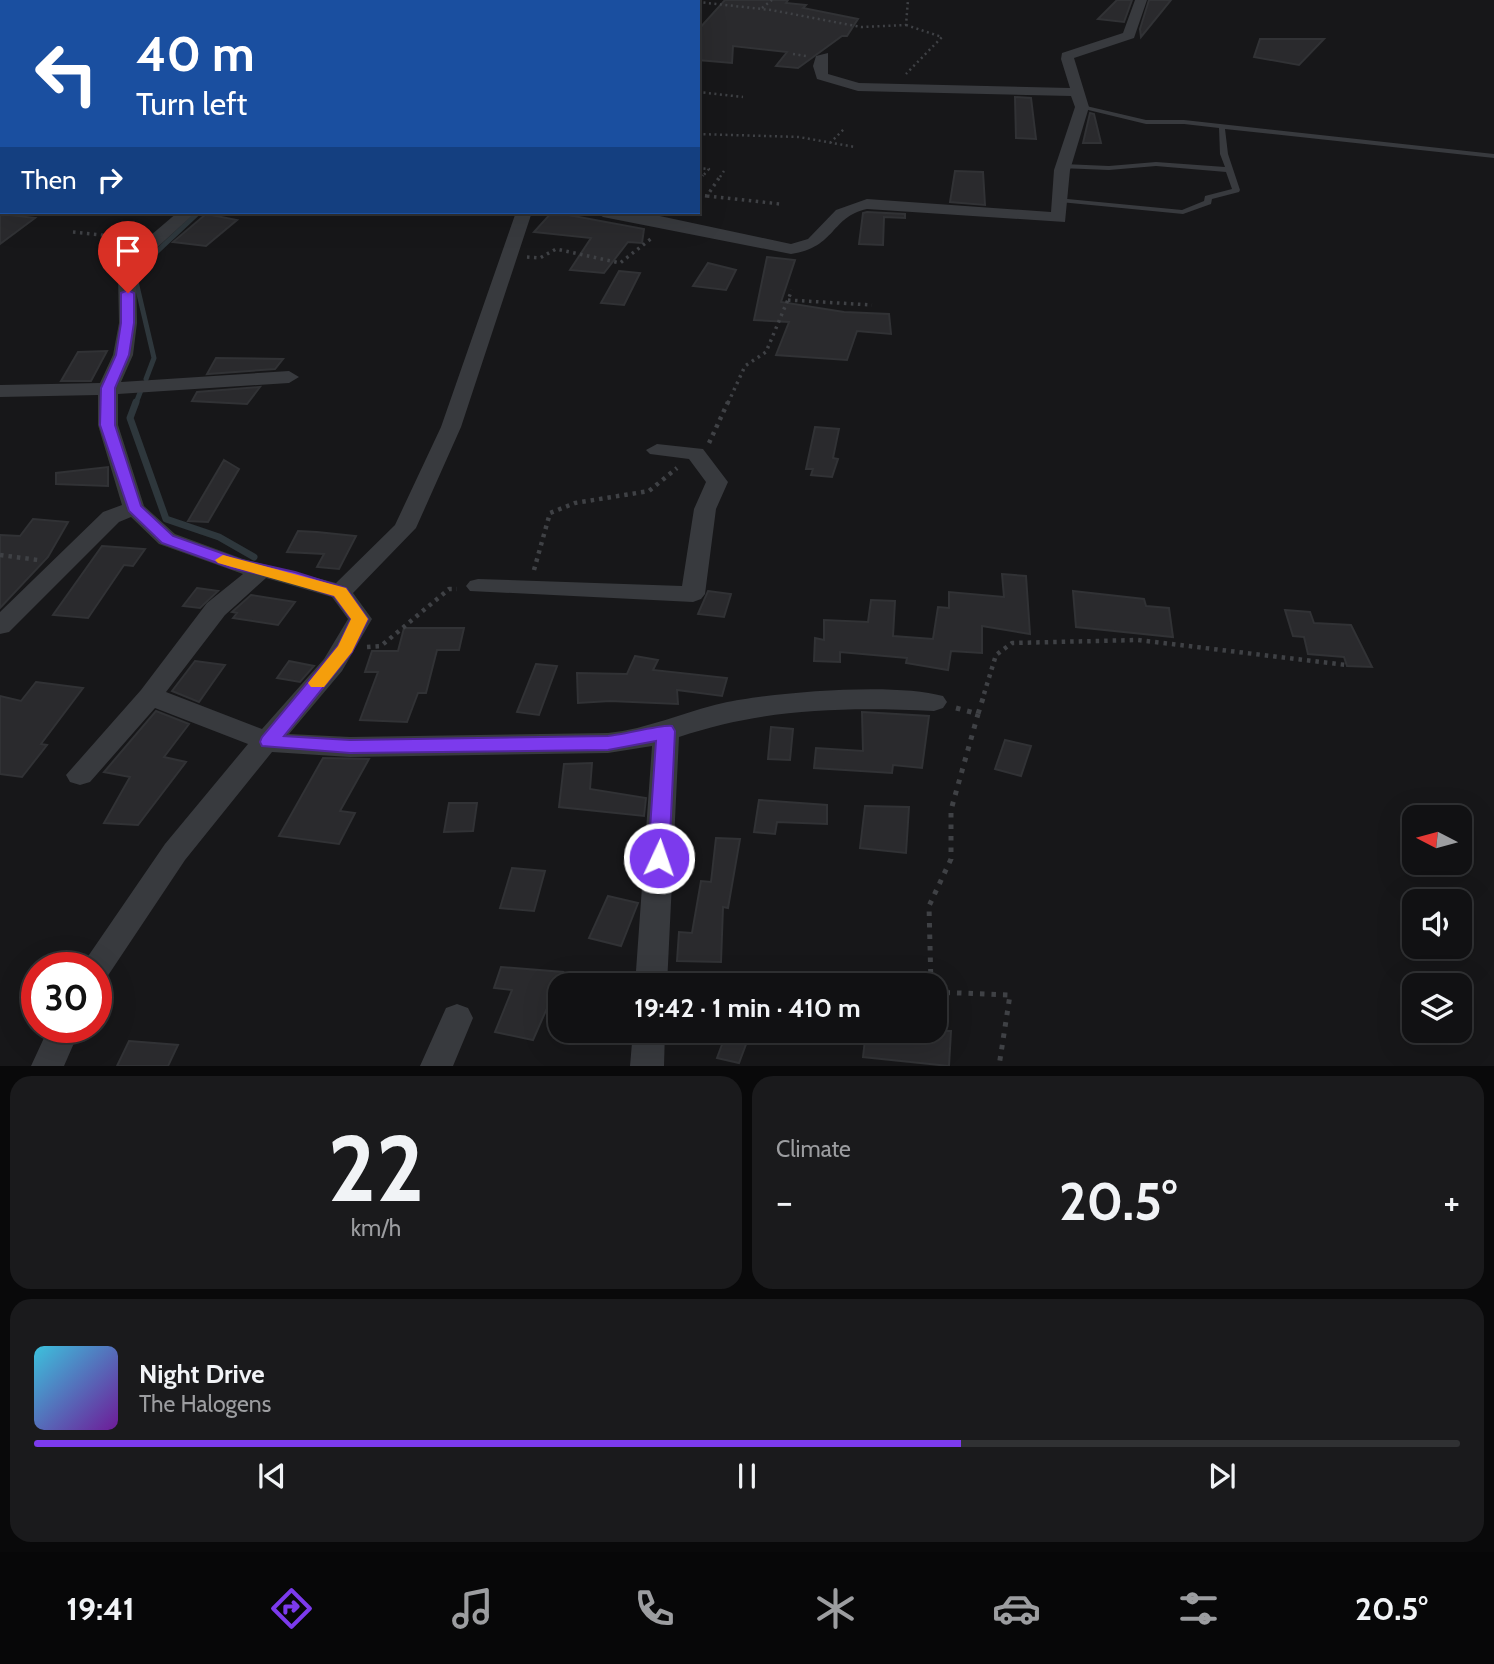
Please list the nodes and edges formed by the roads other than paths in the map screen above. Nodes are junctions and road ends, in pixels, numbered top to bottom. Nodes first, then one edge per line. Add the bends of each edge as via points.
1 (1141, 0) edge
2 (822, 56) dead end
3 (1075, 92) junction
4 (1082, 107) junction
5 (1223, 129) junction
6 (1494, 156) edge
7 (1063, 166) junction
8 (1230, 170) junction
9 (1060, 200) junction
10 (186, 214) edge
11 (523, 214) edge
12 (615, 214) edge
13 (289, 377) dead end
14 (108, 388) junction
15 (0, 391) edge
16 (657, 450) dead end
17 (134, 508) junction
18 (262, 570) junction
19 (478, 586) road end
20 (340, 592) junction
21 (0, 626) edge
22 (150, 696) junction
23 (934, 702) road end
24 (666, 731) junction
25 (269, 742) junction
26 (80, 775) dead end
27 (106, 952) edge
28 (652, 973) edge
29 (457, 1018) dead end
30 (58, 1043) edge
31 (648, 1043) edge
32 (47, 1066) edge
33 (436, 1066) edge
34 (647, 1066) edge

1 - 3 street via 1129,35 1067,56 1076,79
2 - 3 street via 822,76 858,87
3 - 4 street
4 - 5 lane via 1134,120
4 - 7 street
5 - 6 lane
5 - 8 lane
7 - 8 lane via 1156,164
7 - 9 street
8 - 9 lane via 1236,190 1183,212
9 - 12 street via 1059,218 848,206 815,244 805,249
10 - 14 street via 143,251 127,273 128,323
11 - 20 street via 451,427 405,528
13 - 14 street
14 - 15 street
14 - 17 street via 107,425
16 - 19 street via 696,453 717,482 705,509 694,594
17 - 18 street via 167,539
17 - 21 street via 111,517
18 - 20 street
18 - 22 street via 216,609
20 - 25 street via 360,619 346,648
22 - 25 street
22 - 26 street
23 - 24 street via 835,699 724,712
24 - 25 street via 608,743 350,747
24 - 28 street
25 - 27 street via 229,783 142,895
29 - 33 street
30 - 32 street
31 - 34 street

